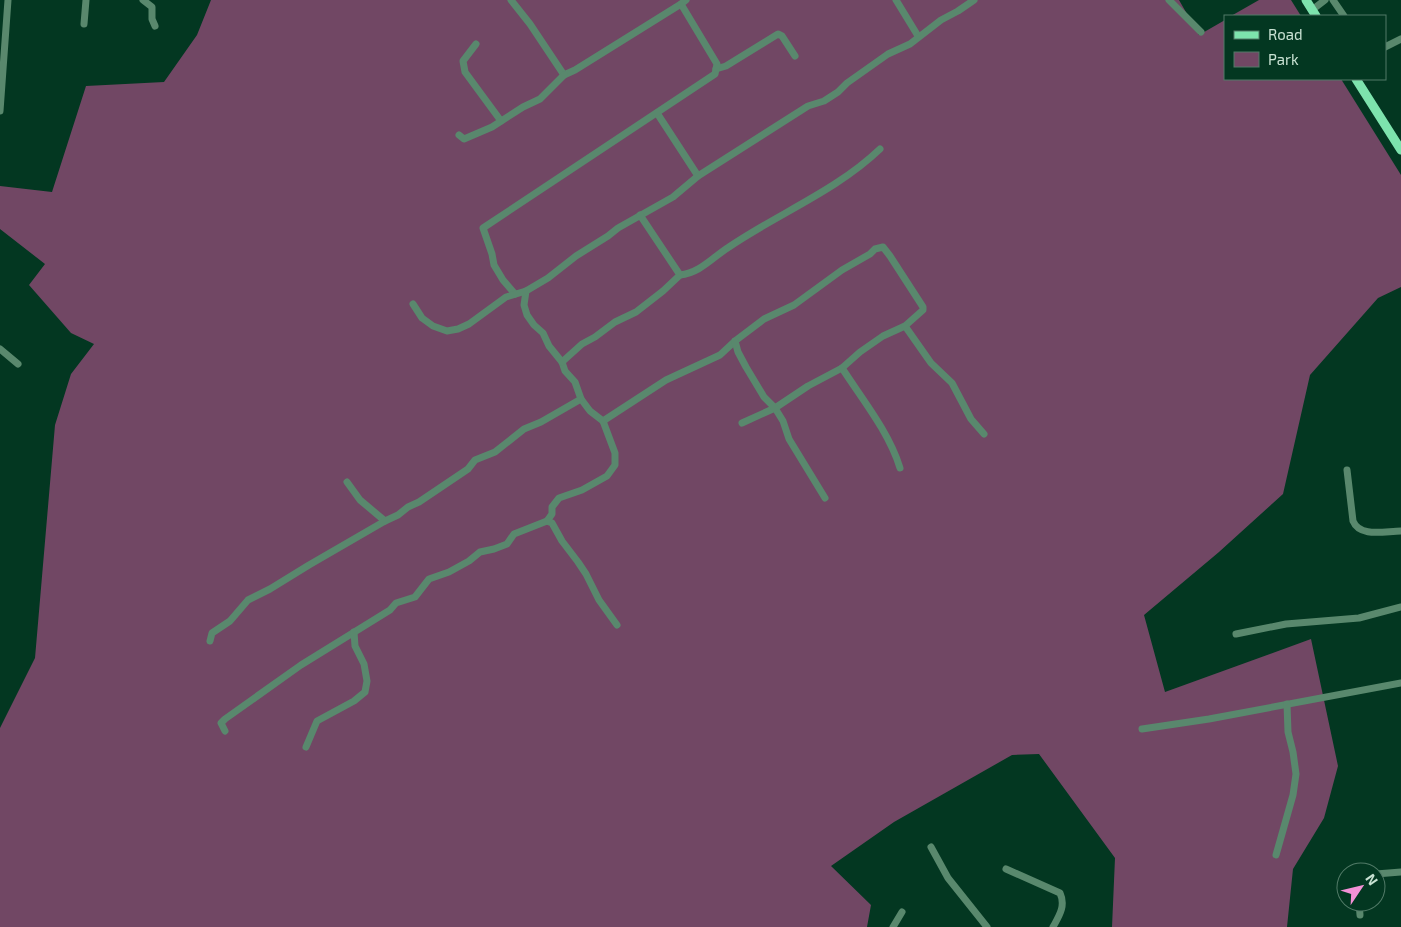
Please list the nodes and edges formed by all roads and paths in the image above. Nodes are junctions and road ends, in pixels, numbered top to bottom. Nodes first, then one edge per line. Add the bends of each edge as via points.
1 (8, 0) edge
2 (86, 0) edge
3 (143, 0) edge
4 (511, 0) edge
5 (896, 0) edge
6 (974, 0) edge
7 (1169, 0) edge
8 (1306, 0) edge
9 (1326, 0) edge
10 (1333, 0) edge
11 (683, 2) edge
12 (1314, 13) edge
13 (1343, 15) edge
14 (84, 24) dead end
15 (155, 26) dead end
16 (1201, 32) dead end
17 (918, 36) junction
18 (1401, 39) edge
19 (476, 44) dead end
20 (1386, 47) edge
21 (795, 56) dead end
22 (716, 68) junction
23 (564, 75) junction
24 (1357, 80) edge
25 (0, 111) edge
26 (657, 113) junction
27 (501, 121) junction
28 (459, 135) dead end
29 (880, 149) dead end
30 (1401, 150) edge
31 (698, 176) junction
32 (640, 215) junction
33 (680, 275) junction
34 (526, 291) junction
35 (515, 294) junction
36 (413, 304) dead end
37 (905, 326) junction
38 (735, 341) junction
39 (0, 349) edge
40 (562, 362) junction
41 (18, 364) dead end
42 (842, 368) junction
43 (581, 399) junction
44 (775, 408) junction
45 (603, 421) junction
46 (742, 423) dead end
47 (984, 434) dead end
48 (900, 468) dead end
49 (1347, 470) dead end
50 (347, 482) dead end
51 (825, 498) dead end
52 (384, 521) junction
53 (548, 521) junction
54 (1401, 531) edge
55 (1401, 608) edge
56 (617, 625) dead end
57 (354, 632) junction
58 (1236, 634) dead end
59 (210, 641) dead end
60 (1401, 683) edge
61 (1286, 704) junction
62 (225, 730) dead end
63 (1142, 730) dead end
64 (306, 747) dead end
65 (931, 847) dead end
66 (1276, 855) dead end
67 (1006, 869) dead end
68 (1401, 872) edge
69 (1386, 873) edge
70 (902, 912) dead end
71 (1360, 912) edge
72 (1360, 915) dead end
73 (893, 927) edge
74 (987, 927) edge
75 (1053, 927) edge

1 - 25 street
2 - 14 street
3 - 15 street via 152,7
4 - 23 street
5 - 17 street
6 - 17 street
7 - 16 street
8 - 12 main road
9 - 12 street
10 - 13 street
11 - 22 street via 718,64
11 - 23 street
17 - 31 street via 824,101 808,106
18 - 20 street
19 - 27 street via 463,61 465,72
21 - 22 street via 778,34 726,66
22 - 26 street via 715,74
23 - 27 street via 540,99
24 - 30 main road
26 - 31 street
26 - 35 street via 483,228 494,266
27 - 28 street via 474,136 464,139
29 - 33 street via 837,183 729,247 704,266
31 - 32 street via 673,197
32 - 33 street
32 - 34 street
33 - 40 street via 636,312 582,344
34 - 35 street
34 - 40 street via 524,305 527,315
35 - 36 street via 469,324 447,331 422,318
37 - 38 street via 923,307 883,247 809,292 794,305 764,319
37 - 42 street via 883,336
37 - 47 street via 931,363 952,383 971,419
38 - 44 street via 746,368
38 - 45 street via 720,356 666,380
39 - 41 street
40 - 43 street
42 - 44 street
42 - 48 street via 896,454
43 - 45 street
43 - 52 street via 524,429 495,452 475,460 468,469 428,497
44 - 46 street
44 - 51 street via 789,439
45 - 53 street via 615,453 615,465 595,484 559,498
49 - 54 street via 1355,526 1366,532
50 - 52 street via 360,500
52 - 59 street via 248,600 230,621 212,633
53 - 56 street
53 - 57 street via 514,534 507,544 480,552 449,572 429,579 415,597 396,603
55 - 58 street via 1359,618 1286,624
57 - 62 street via 224,719
57 - 64 street via 366,672 365,692 317,721
60 - 61 street
61 - 63 street
61 - 66 street via 1296,774
65 - 74 street via 948,878
67 - 75 street via 1060,893 1063,902 1061,913
68 - 69 street
70 - 73 street
71 - 72 street

